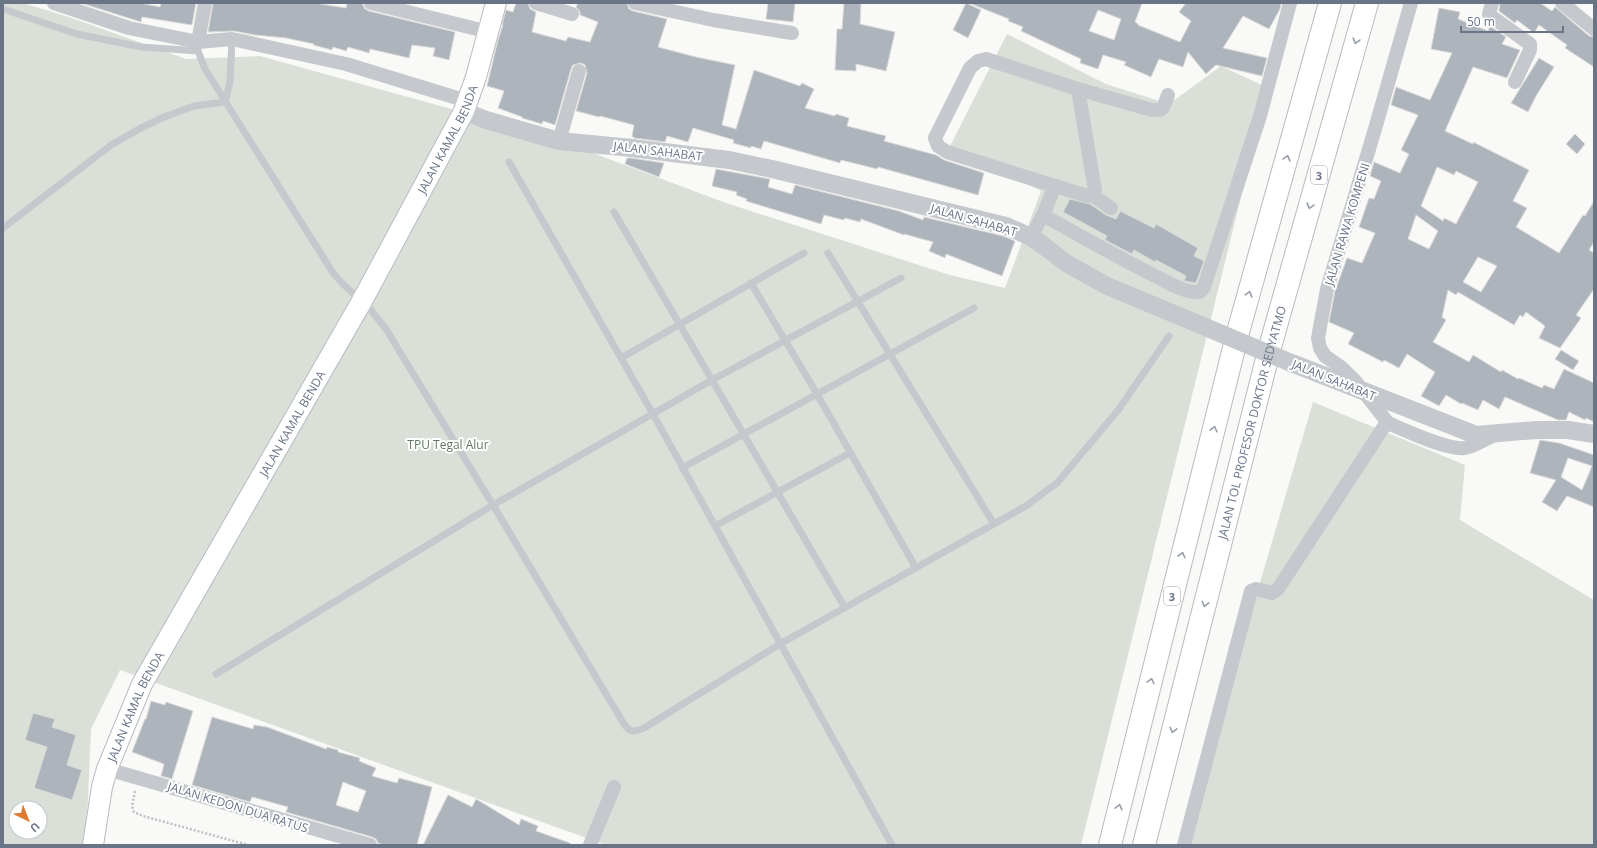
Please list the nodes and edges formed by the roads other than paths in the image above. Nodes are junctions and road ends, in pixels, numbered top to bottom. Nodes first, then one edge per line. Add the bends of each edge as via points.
1 (54, 3) edge
2 (205, 3) edge
3 (371, 3) edge
4 (496, 3) edge
5 (536, 3) edge
6 (635, 3) edge
7 (1290, 3) edge
8 (1330, 3) edge
9 (1367, 3) edge
10 (1411, 3) edge
11 (1492, 3) edge
12 (1562, 3) edge
13 (3, 9) edge
14 (572, 14) dead end
15 (1594, 29) edge
16 (480, 30) junction
17 (792, 33) dead end
18 (232, 40) junction
19 (198, 47) junction
20 (580, 70) dead end
21 (1515, 82) dead end
22 (1078, 89) junction
23 (1168, 95) dead end
24 (225, 102) junction
25 (464, 104) junction
26 (559, 141) junction
27 (509, 162) dead end
28 (1055, 186) junction
29 (1092, 195) junction
30 (1111, 208) dead end
31 (614, 212) dead end
32 (1043, 215) junction
33 (3, 228) edge
34 (1037, 241) junction
35 (804, 253) dead end
36 (828, 253) dead end
37 (901, 278) dead end
38 (751, 283) junction
39 (358, 297) junction
40 (858, 301) junction
41 (974, 308) dead end
42 (679, 323) junction
43 (1169, 336) dead end
44 (785, 340) junction
45 (891, 354) junction
46 (621, 358) junction
47 (712, 380) junction
48 (817, 394) junction
49 (653, 414) junction
50 (1388, 423) junction
51 (1594, 434) edge
52 (743, 435) junction
53 (1496, 435) junction
54 (850, 453) junction
55 (682, 468) junction
56 (777, 492) junction
57 (493, 505) junction
58 (994, 524) junction
59 (715, 526) junction
60 (916, 568) junction
61 (845, 608) junction
62 (780, 644) junction
63 (216, 674) dead end
64 (107, 769) junction
65 (614, 788) dead end
66 (93, 845) edge
67 (370, 845) edge
68 (590, 845) edge
69 (892, 845) edge
70 (1110, 845) edge
71 (1144, 845) edge
72 (1184, 845) edge

1 - 19 street
2 - 19 street
3 - 16 street
4 - 16 main road, JALAN KAMAL BENDA
5 - 14 street
6 - 17 street via 713,20
7 - 32 street via 1260,116 1204,287 1200,292 1192,292 1169,283
70 -> 8 highway, 3 via 1238,332
9 -> 71 highway, JALAN TOL PROFESOR DOKTOR SEDYATMO / 3 via 1270,347
10 - 50 street, JALAN RAWA KOMPENI via 1327,289 1318,338 1325,356 1356,382
11 - 21 street via 1489,14 1530,44 1530,50
12 - 15 street
13 - 19 lane via 84,35 141,47
16 - 25 main road, JALAN KAMAL BENDA
18 - 19 street
18 - 24 lane via 230,82
18 - 25 street via 346,64 446,94
19 - 24 lane via 205,69
20 - 26 street
22 - 23 street via 1152,110 1164,108
22 - 28 street via 986,59 978,61 970,68 935,138 938,146 947,152
22 - 29 street via 1095,187
24 - 33 lane via 194,106 164,117 110,145
24 - 39 lane via 334,273
25 - 26 street, JALAN SAHABAT via 486,120
25 - 39 main road, JALAN KAMAL BENDA
26 - 34 street, JALAN SAHABAT via 729,160 1006,226
27 - 46 lane
28 - 29 street
28 - 32 street
29 - 30 street
31 - 42 lane
32 - 34 street
34 - 53 street, JALAN SAHABAT, bridge via 1066,263 1105,285 1282,359 1476,435
35 - 38 lane
36 - 40 lane
37 - 40 lane
38 - 42 lane
38 - 44 lane
39 - 57 lane via 386,329
39 - 64 main road, JALAN KAMAL BENDA via 150,667
40 - 44 lane
40 - 45 lane
41 - 45 lane
42 - 46 lane
42 - 47 lane
43 - 58 lane via 1119,409 1057,483 1026,506
44 - 47 lane
44 - 48 lane
45 - 48 lane
45 - 58 lane
46 - 49 lane
47 - 49 lane
47 - 52 lane
48 - 52 lane
48 - 54 lane
49 - 55 lane
49 - 57 lane
50 - 53 street via 1432,441 1461,448 1470,447
50 - 72 street via 1276,592 1269,593 1256,589 1249,594
51 - 53 street via 1568,430 1536,430
52 - 55 lane
52 - 56 lane
54 - 56 lane
54 - 60 lane
55 - 59 lane
56 - 59 lane
56 - 61 lane
57 - 62 lane via 629,731 636,732 644,728
57 - 63 lane
58 - 60 lane
59 - 62 lane
60 - 61 lane
61 - 62 lane
62 - 69 lane
64 - 66 main road, JALAN KAMAL BENDA
64 - 67 street, JALAN KEDON DUA RATUS
65 - 68 street

